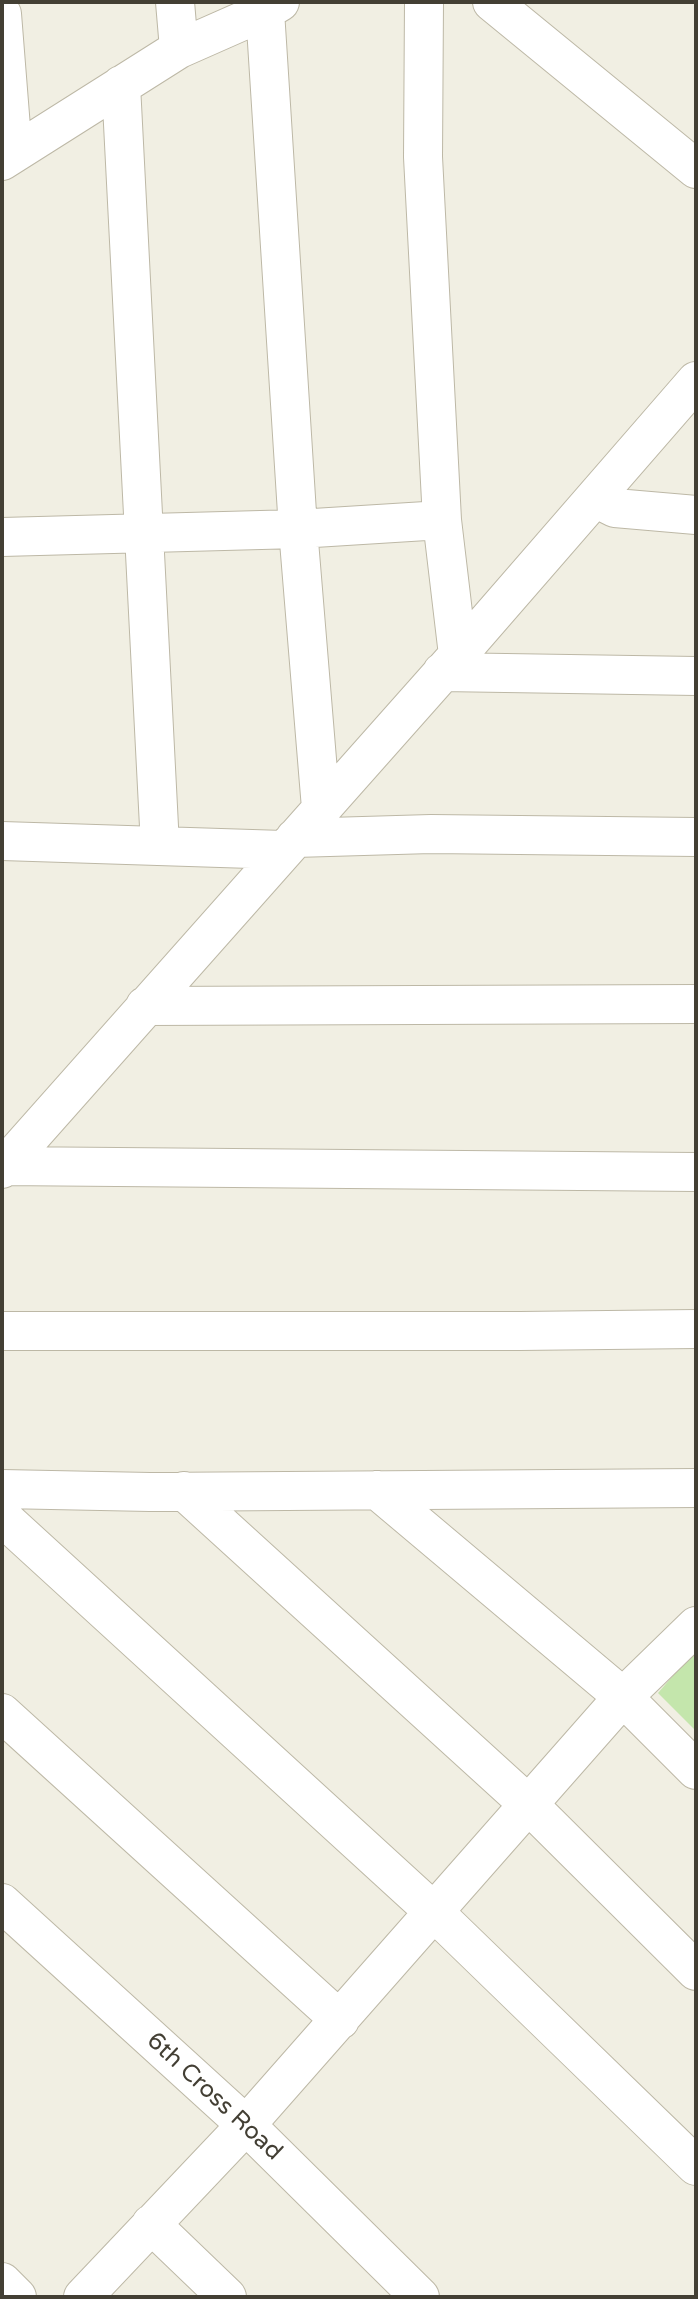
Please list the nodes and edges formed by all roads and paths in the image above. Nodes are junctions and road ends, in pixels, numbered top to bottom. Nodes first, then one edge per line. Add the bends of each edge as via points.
1 (175, 2) edge
2 (424, 2) edge
3 (492, 2) edge
4 (273, 6) edge
5 (2, 15) edge
6 (179, 50) junction
7 (121, 85) junction
8 (7, 157) edge
9 (696, 169) edge
10 (696, 381) edge
11 (595, 498) junction
12 (696, 515) edge
13 (442, 520) junction
14 (299, 529) junction
15 (143, 533) junction
16 (2, 537) edge
17 (450, 663) junction
18 (696, 676) edge
19 (321, 808) junction
20 (696, 837) edge
21 (2, 841) edge
22 (289, 844) junction
23 (160, 846) junction
24 (696, 1004) edge
25 (145, 1006) junction
26 (3, 1167) edge
27 (696, 1172) edge
28 (696, 1329) edge
29 (2, 1331) edge
30 (696, 1488) edge
31 (2, 1489) edge
32 (377, 1490) junction
33 (184, 1492) junction
34 (2, 1517) edge
35 (696, 1626) edge
36 (623, 1697) junction
37 (2, 1713) edge
38 (696, 1770) edge
39 (528, 1804) junction
40 (2, 1903) edge
41 (434, 1912) junction
42 (696, 1971) edge
43 (340, 2020) junction
44 (246, 2125) junction
45 (696, 2166) edge
46 (150, 2224) junction
47 (2, 2282) edge
48 (17, 2297) edge
49 (83, 2297) edge
50 (227, 2297) edge
51 (420, 2297) edge

1 - 6 street
2 - 13 street via 423,156
3 - 9 street
4 - 6 street
4 - 14 street
5 - 8 street
6 - 7 street
7 - 8 street
7 - 15 street
10 - 11 street
11 - 12 street via 615,508
11 - 17 street
13 - 14 street
13 - 17 street
14 - 15 street
14 - 19 street
15 - 16 street
15 - 23 street
17 - 18 street
17 - 19 street
19 - 22 street
20 - 22 street via 431,834
21 - 23 street
22 - 23 street
22 - 25 street
24 - 25 street
25 - 26 street
26 - 27 street
28 - 29 street
30 - 32 street
31 - 33 street
32 - 33 street
32 - 36 street
33 - 39 street
34 - 41 street
35 - 36 street
36 - 38 street
36 - 39 street
37 - 43 street
39 - 41 street
39 - 42 street
40 - 44 street, 6th Cross Road
41 - 43 street
41 - 45 street
43 - 44 street
44 - 46 street
44 - 51 street, 6th Cross Road
46 - 49 street
46 - 50 street
47 - 48 street

